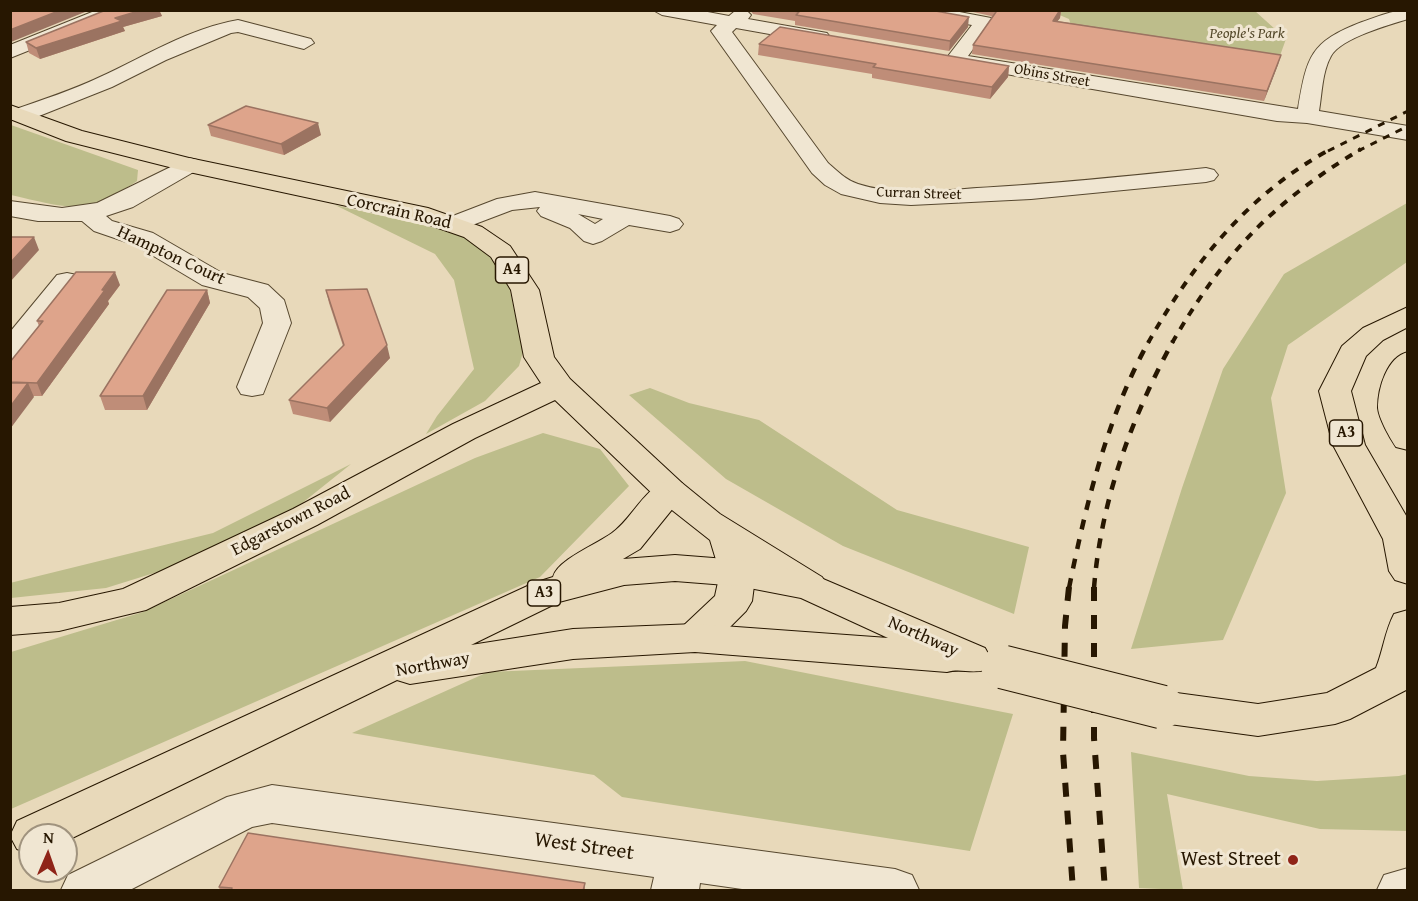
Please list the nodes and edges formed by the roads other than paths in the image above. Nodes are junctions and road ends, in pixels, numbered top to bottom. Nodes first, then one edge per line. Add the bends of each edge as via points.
1 (114, 10) edge
2 (222, 10) edge
3 (662, 10) edge
4 (914, 10) edge
5 (1407, 13) edge
6 (739, 16) edge
7 (837, 40) edge
8 (304, 43) dead end
9 (14, 48) edge
10 (932, 56) edge
11 (956, 60) junction
12 (133, 69) junction
13 (16, 113) edge
14 (1307, 116) junction
15 (1407, 133) edge
16 (189, 165) junction
17 (1206, 175) dead end
18 (10, 208) edge
19 (89, 215) junction
20 (625, 217) junction
21 (670, 224) dead end
22 (463, 228) junction
23 (67, 281) edge
24 (1407, 315) edge
25 (10, 352) edge
26 (1407, 361) edge
27 (559, 386) junction
28 (252, 387) dead end
29 (1407, 440) edge
30 (670, 491) junction
31 (723, 532) junction
32 (1407, 571) edge
33 (739, 573) junction
34 (809, 586) junction
35 (547, 592) junction
36 (10, 621) edge
37 (695, 638) junction
38 (1403, 654) edge
39 (987, 663) junction
40 (364, 677) junction
41 (58, 823) edge
42 (678, 876) edge
43 (1407, 889) edge
44 (85, 891) edge
45 (895, 891) edge
46 (1401, 891) edge

1 - 9 street
2 - 12 street via 163,35
3 - 6 street
4 - 11 street via 984,22
5 - 14 street via 1324,49
6 - 7 street
6 - 17 street, Curran Street via 721,31 820,168 849,189 895,195 972,196
8 - 12 street via 238,27 226,28
10 - 11 street, Obins Street
11 - 14 street, Obins Street
12 - 13 street via 105,83
13 - 16 main road, Corcrain Road / A4 via 74,136
14 - 15 street, Obins Street
16 - 19 street via 108,210
16 - 22 main road, Corcrain Road / A4 via 428,216
18 - 19 street via 41,216
19 - 28 street, Hampton Court via 103,226 144,239 212,279 258,291 274,306 277,323
20 - 21 street
20 - 22 street via 535,199 506,204
20 - 22 street via 593,236 568,216 535,209
22 - 27 main road, Corcrain Road / A4 via 501,252 525,290 539,357
23 - 25 street
24 - 32 main road, A3 via 1373,334 1353,352 1335,391 1349,445 1401,539
26 - 29 main road via 1394,409
27 - 30 main road, Corcrain Road / A4
27 - 36 main road, Edgarstown Road via 423,452 305,517 133,600 59,617
30 - 31 main road, Corcrain Road / A4
30 - 35 main road via 627,540
31 - 33 main road
31 - 34 main road, Corcrain Road / A4
33 - 34 main road, Northway / A3
33 - 35 main road, Northway / A3 via 675,568 624,572
33 - 37 main road via 733,601
34 - 39 main road, Northway / A3
35 - 40 main road, Northway / A3
37 - 39 main road, Northway / A3
37 - 40 main road, Northway / A3 via 573,644
38 - 39 main road, Northway / A3, bridge via 1335,708 1258,720 1162,707
40 - 41 main road, Northway / A3
42 - 44 street, West Street via 272,804 243,810
42 - 45 street, West Street
43 - 46 street

